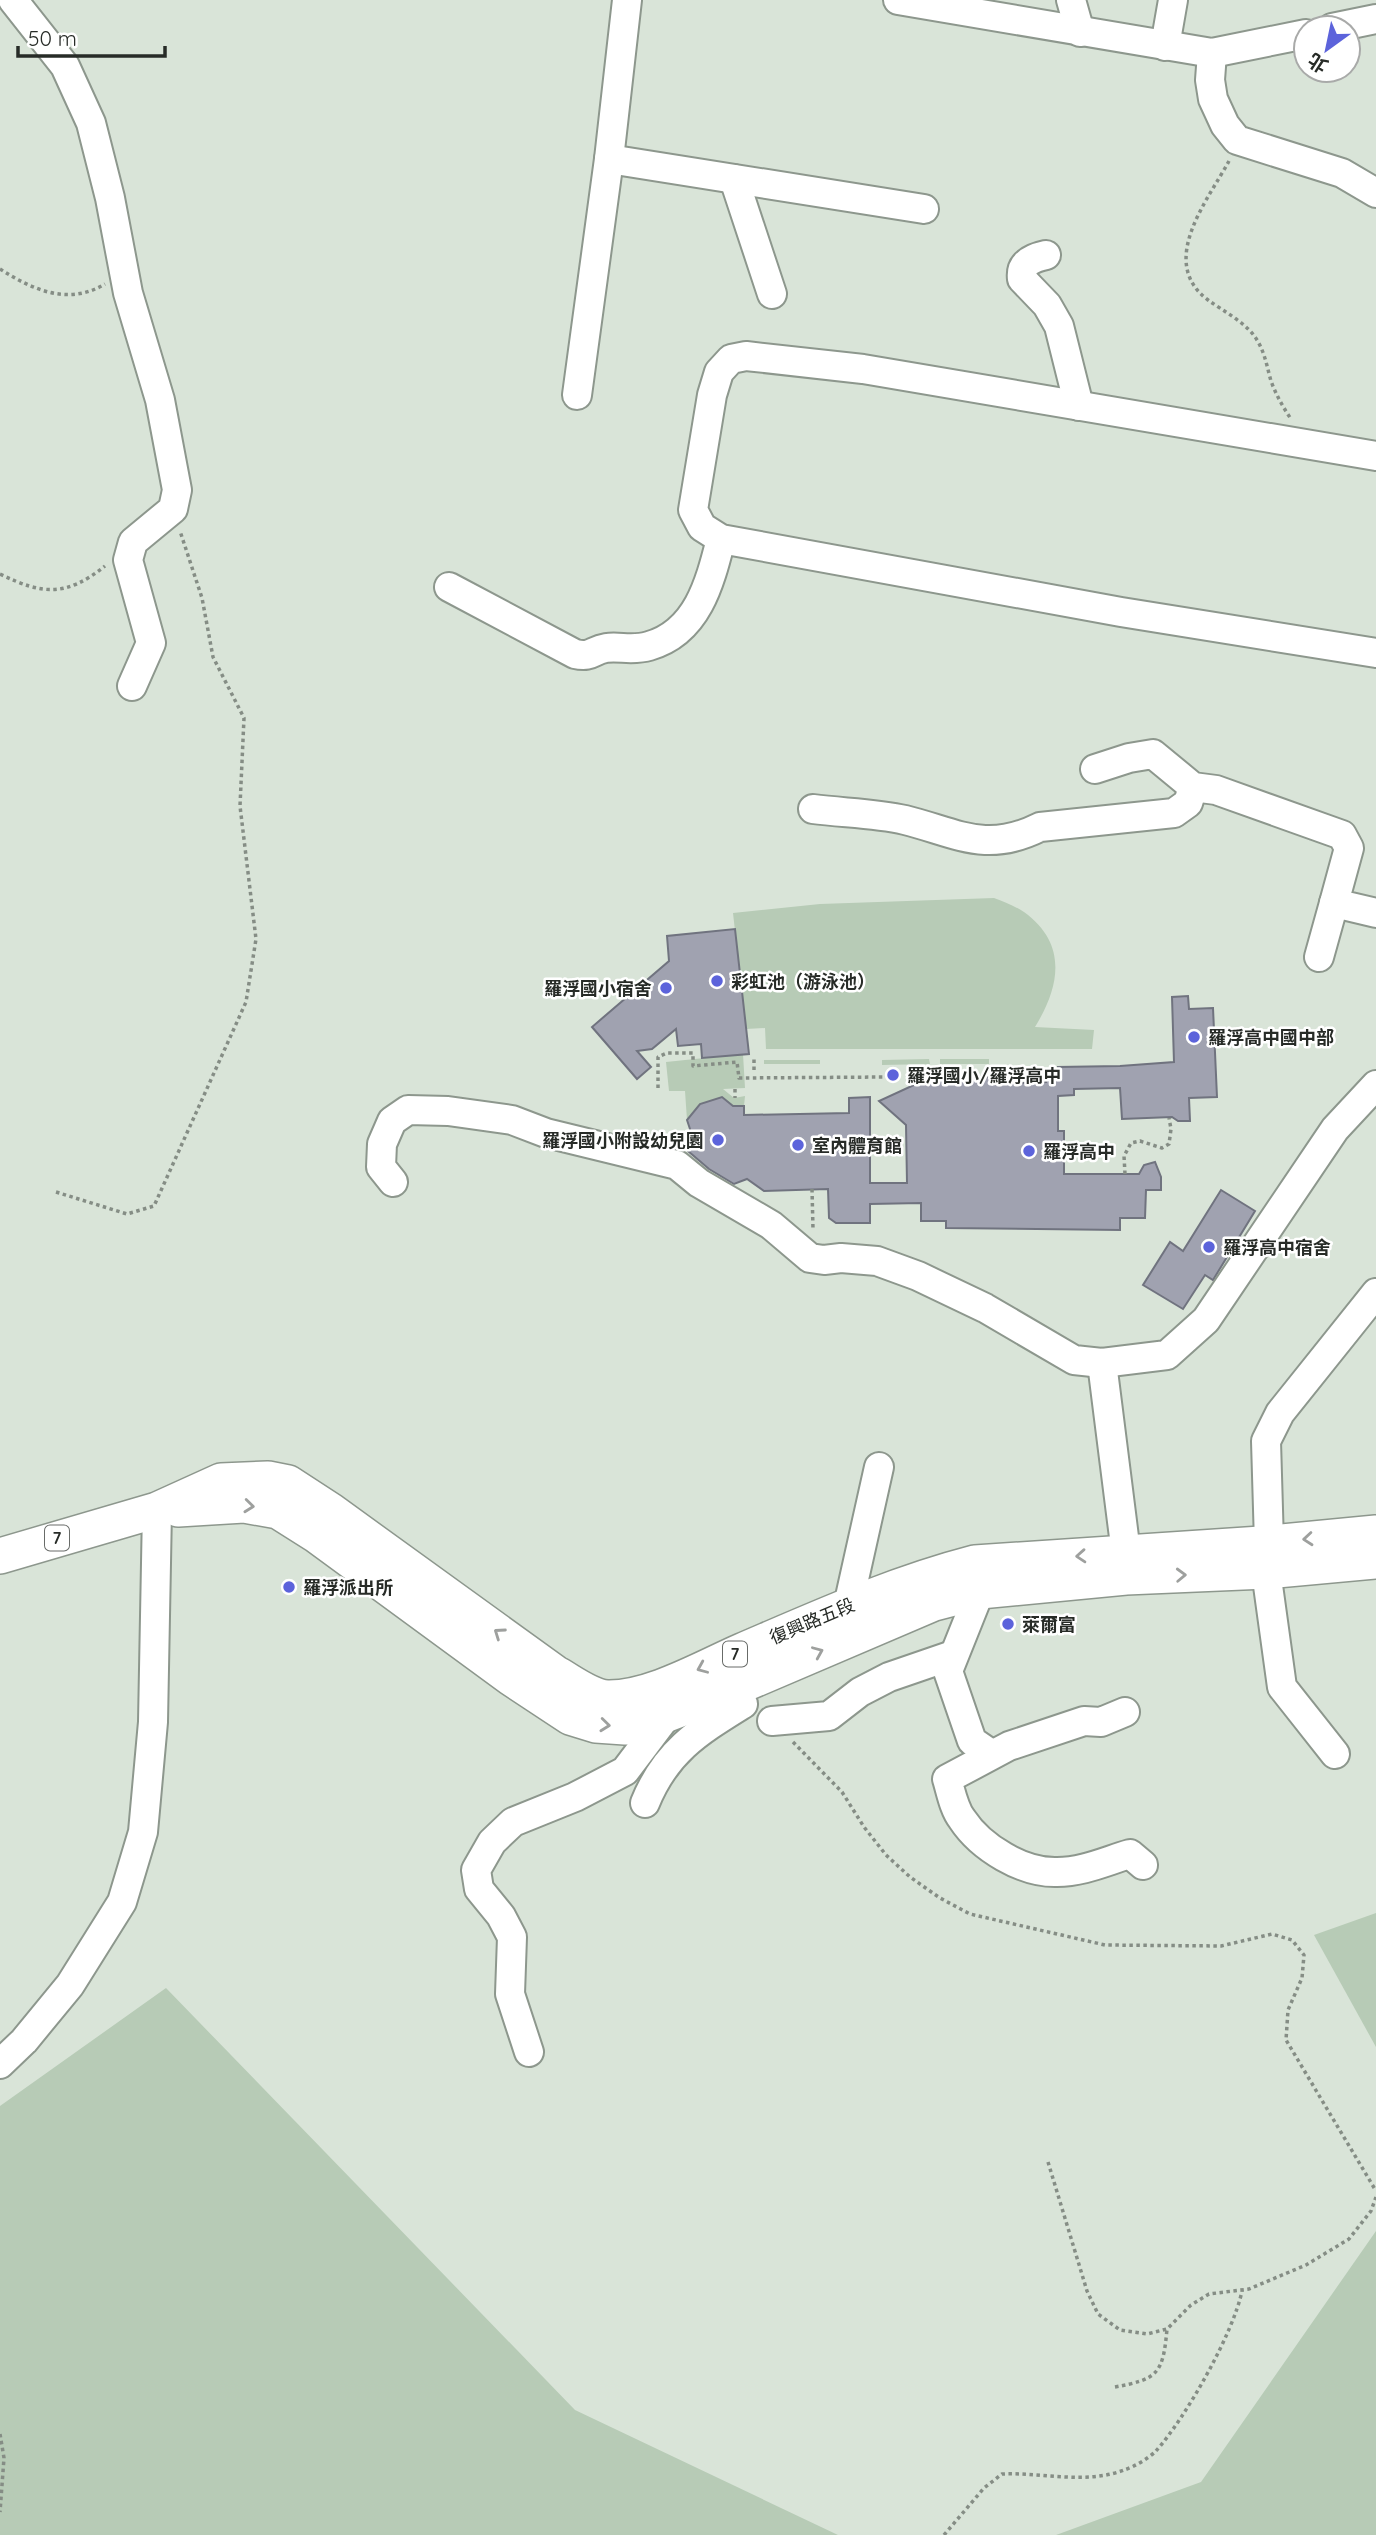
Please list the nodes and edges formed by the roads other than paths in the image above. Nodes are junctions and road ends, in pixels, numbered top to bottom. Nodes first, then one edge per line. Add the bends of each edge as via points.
1 (13, 0) edge
2 (627, 0) edge
3 (898, 0) edge
4 (1071, 0) edge
5 (1174, 0) edge
6 (1080, 33) junction
7 (1292, 37) edge
8 (1165, 46) junction
9 (1212, 53) junction
10 (609, 159) junction
11 (734, 178) junction
12 (1376, 193) edge
13 (924, 209) dead end
14 (1046, 255) dead end
15 (772, 294) dead end
16 (577, 395) dead end
17 (1079, 406) junction
18 (1376, 456) edge
19 (720, 539) junction
20 (449, 587) dead end
21 (1376, 653) edge
22 (132, 686) dead end
23 (1096, 769) dead end
24 (1193, 787) junction
25 (814, 809) dead end
26 (1334, 903) junction
27 (1376, 913) edge
28 (1319, 957) dead end
29 (1376, 1085) edge
30 (393, 1182) dead end
31 (1376, 1293) edge
32 (1102, 1363) junction
33 (879, 1467) dead end
34 (156, 1510) junction
35 (1376, 1533) edge
36 (0, 1556) edge
37 (1267, 1557) junction
38 (1376, 1561) edge
39 (1126, 1565) junction
40 (977, 1577) junction
41 (848, 1606) junction
42 (953, 1655) junction
43 (577, 1703) junction
44 (743, 1704) dead end
45 (1125, 1712) dead end
46 (667, 1714) junction
47 (772, 1721) road end
48 (991, 1754) junction
49 (1335, 1754) dead end
50 (645, 1803) dead end
51 (1143, 1865) dead end
52 (529, 2052) dead end
53 (0, 2064) edge

1 - 22 lane via 65,66 91,123 124,272 160,400 177,490 173,509 133,542 128,561 151,643
2 - 10 lane
3 - 6 lane
4 - 6 lane
5 - 8 lane
6 - 8 lane
7 - 9 lane
8 - 9 lane
9 - 12 lane via 1213,99 1237,140 1342,173
10 - 11 lane
10 - 16 lane
11 - 13 lane
11 - 15 lane
14 - 17 lane via 1026,264 1022,279 1054,314
17 - 18 lane
17 - 19 lane via 863,369 746,356 731,359 719,372 712,395 693,510 702,527
19 - 20 lane via 711,580 695,615 651,646 575,654
19 - 21 lane
23 - 24 lane via 1153,754
24 - 25 lane via 1188,803 1174,813 1040,827 1020,837 983,841 904,820
24 - 26 lane via 1216,790 1342,835 1349,848
26 - 27 lane
26 - 28 lane
29 - 32 lane via 1335,1129 1206,1320 1167,1355
30 - 32 lane via 381,1167 382,1144 392,1121 408,1110 512,1120 546,1133 677,1165 771,1225 810,1258 877,1261 985,1308 1074,1360
31 - 37 lane via 1280,1413 1266,1441
32 - 39 lane
33 - 41 lane
34 - 36 main road, 復興路五段 / 7
34 - 43 main road, 復興路五段 / 7 via 244,1505 278,1511 375,1561 511,1678
34 - 53 lane via 153,1722 143,1832 122,1902 70,1985
35 -> 37 main road, 復興路五段 / 7
37 - 38 main road, 復興路五段 / 7
37 - 39 main road, 復興路五段 / 7
37 - 49 lane via 1282,1687
39 - 40 main road, 復興路五段 / 7
40 - 41 main road, 復興路五段 / 7 via 929,1575
40 - 42 lane
46 -> 40 main road, 復興路五段 / 7 via 934,1603
41 -> 43 main road, 復興路五段 / 7 via 648,1692
42 - 47 lane via 889,1676 829,1716
42 - 48 lane via 948,1671 972,1741
43 -> 46 main road, 復興路五段 / 7 via 596,1725 625,1727
44 - 50 lane via 678,1750 655,1779
45 - 48 lane via 1101,1722 1084,1720
46 - 52 lane via 625,1771 513,1822 492,1842 476,1870 479,1889 512,1937 510,1994
48 - 51 lane via 947,1779 960,1818 978,1839 1035,1870 1091,1868 1130,1854

